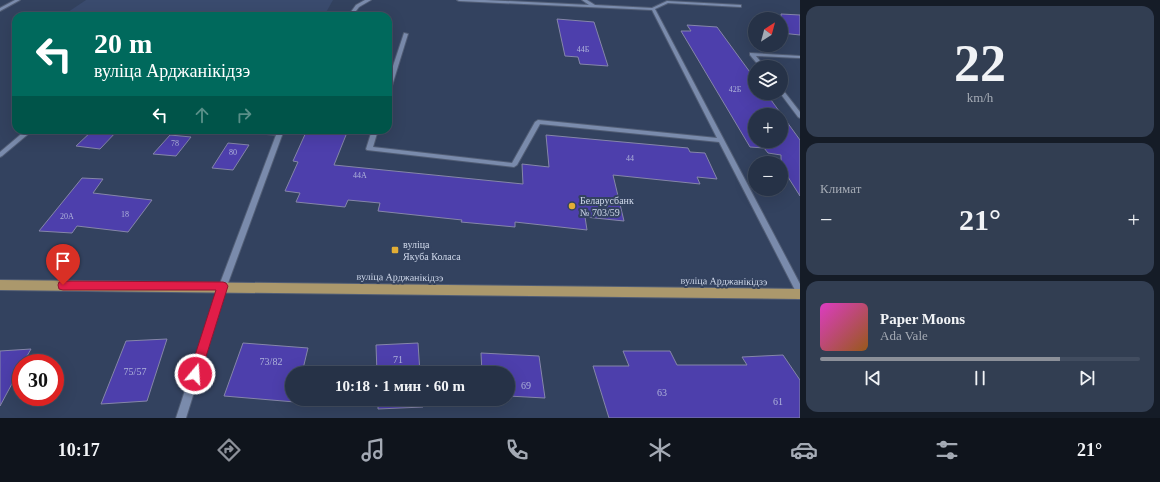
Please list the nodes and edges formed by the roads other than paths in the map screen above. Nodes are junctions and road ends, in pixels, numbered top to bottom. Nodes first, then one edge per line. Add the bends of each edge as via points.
1 (18, 0) edge
2 (369, 0) edge
3 (459, 0) edge
4 (584, 0) edge
5 (667, 1) edge
6 (740, 6) dead end
7 (595, 7) junction
8 (653, 9) junction
9 (0, 10) edge
10 (352, 12) edge
11 (406, 34) dead end
12 (800, 57) edge
13 (757, 60) edge
14 (392, 78) edge
15 (788, 100) edge
16 (800, 116) edge
17 (25, 134) edge
18 (279, 134) edge
19 (374, 134) edge
20 (720, 140) junction
21 (0, 155) edge
22 (0, 285) edge
23 (223, 286) junction
24 (800, 293) edge
25 (181, 418) edge

1 - 9 street
2 - 10 street via 362,2
3 - 7 street
4 - 7 street
5 - 6 street
5 - 8 street
7 - 8 street
8 - 20 street
11 - 14 street
12 - 13 street via 752,54
15 - 16 street
17 - 21 street
18 - 23 street
19 - 20 street via 369,149 514,165 538,122
20 - 24 street
22 - 23 main road, вуліца Арджанікідзэ
23 - 24 main road, вуліца Арджанікідзэ
23 - 25 street

